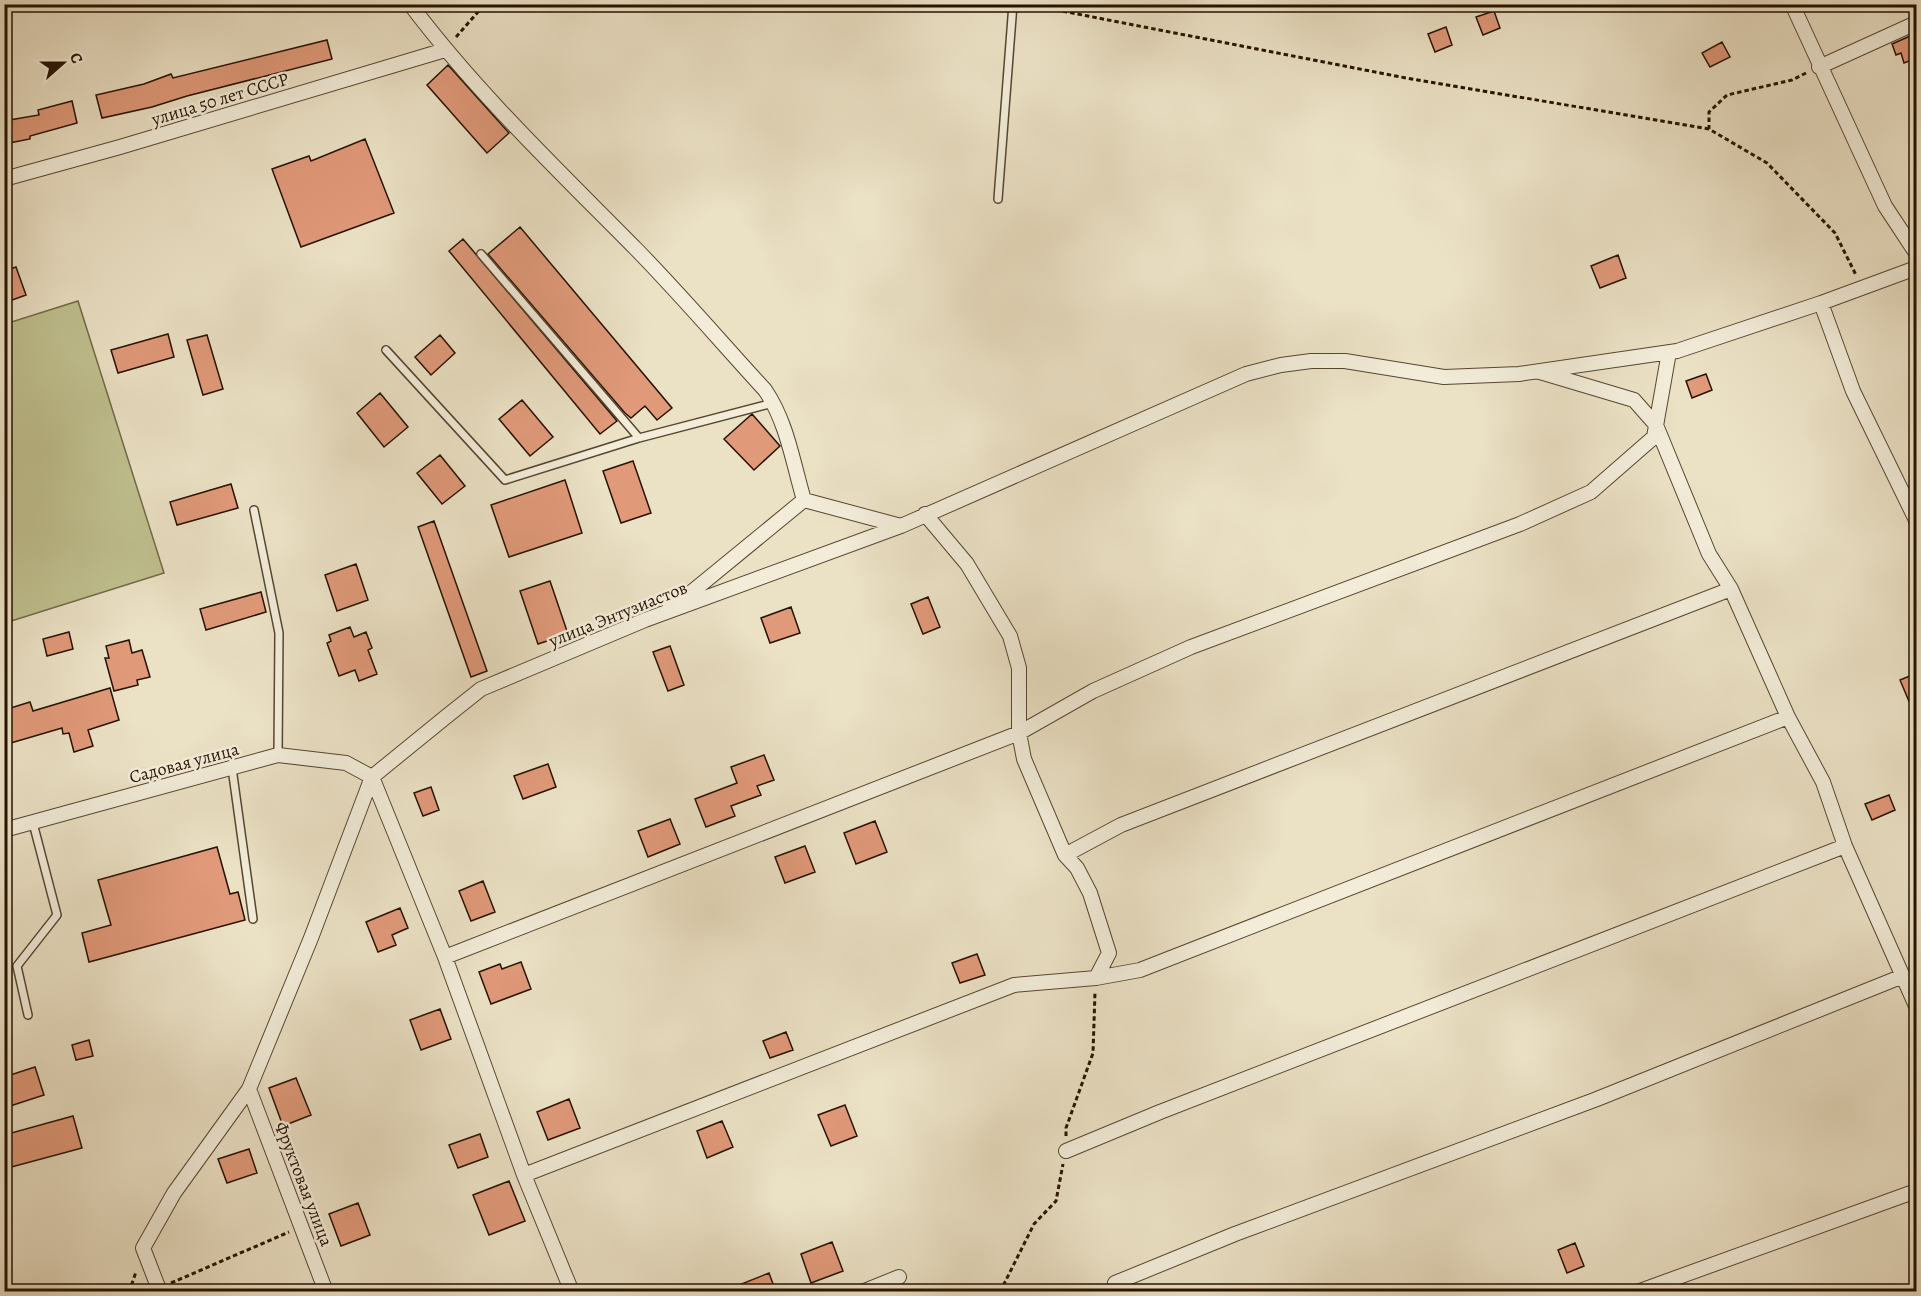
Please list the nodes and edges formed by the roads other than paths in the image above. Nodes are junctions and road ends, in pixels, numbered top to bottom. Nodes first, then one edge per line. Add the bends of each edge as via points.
1 (410, 4) edge
2 (1013, 4) edge
3 (1792, 4) edge
4 (1917, 23) edge
5 (445, 50) junction
6 (1819, 67) junction
7 (4, 179) edge
8 (998, 199) dead end
9 (1917, 253) edge
10 (482, 254) dead end
11 (1917, 268) edge
12 (1821, 303) junction
13 (386, 350) dead end
14 (1669, 352) junction
15 (1534, 370) junction
16 (774, 403) junction
17 (1656, 425) junction
18 (639, 438) junction
19 (804, 500) junction
20 (254, 510) dead end
21 (925, 514) junction
22 (1917, 520) edge
23 (901, 526) junction
24 (1731, 589) junction
25 (645, 620) junction
26 (1788, 717) junction
27 (1019, 733) junction
28 (278, 755) junction
29 (232, 768) junction
30 (372, 777) junction
31 (33, 823) junction
32 (4, 830) edge
33 (1845, 846) junction
34 (1065, 855) junction
35 (253, 919) dead end
36 (445, 957) junction
37 (1903, 976) junction
38 (1096, 978) junction
39 (1917, 1006) edge
40 (28, 1015) dead end
41 (249, 1089) junction
42 (1066, 1151) dead end
43 (524, 1175) junction
44 (1917, 1191) edge
45 (899, 1277) dead end
46 (1115, 1283) dead end
47 (159, 1290) edge
48 (326, 1292) edge
49 (572, 1292) edge
50 (862, 1292) edge
51 (1637, 1292) edge

1 - 5 street
2 - 8 lane
3 - 6 street
4 - 6 street
5 - 7 street, улица 50 лет СССР
5 - 16 street via 637,250
6 - 9 street via 1885,206
10 - 18 lane
11 - 12 street, улица Энтузиастов
12 - 14 street, улица Энтузиастов
12 - 22 street via 1853,391
13 - 18 lane via 505,480
14 - 15 street, улица Энтузиастов
14 - 17 street
15 - 17 street via 1634,400
15 - 21 street, улица Энтузиастов via 1444,377 1345,361 1281,365 1246,374
16 - 18 lane
16 - 19 street
17 - 24 street via 1709,554
17 - 27 street via 1654,436 1590,492 1520,524 1191,647 1093,691
19 - 23 street
19 - 25 street via 693,591
20 - 28 lane via 279,633
21 - 23 street, улица Энтузиастов
21 - 27 street via 967,564 1010,636 1019,668
23 - 25 street, улица Энтузиастов
24 - 26 street
24 - 34 street via 1121,825
25 - 30 street, улица Энтузиастов via 481,689
26 - 33 street via 1823,782
26 - 38 street via 1140,970
27 - 34 street via 1024,759
27 - 36 street
28 - 29 street, Садовая улица
28 - 30 street, Садовая улица via 346,763
29 - 31 street, Садовая улица
29 - 35 lane
30 - 36 street
30 - 41 street
31 - 32 street, Садовая улица
31 - 40 lane via 57,915 17,966
33 - 37 street
33 - 42 street
34 - 38 street via 1090,893 1109,953
36 - 43 street
37 - 39 street
37 - 46 street via 1597,1099
38 - 43 street via 1014,985
41 - 47 street via 174,1193 143,1248
41 - 48 street, Фруктовая улица
43 - 49 street
44 - 51 street
45 - 50 street

